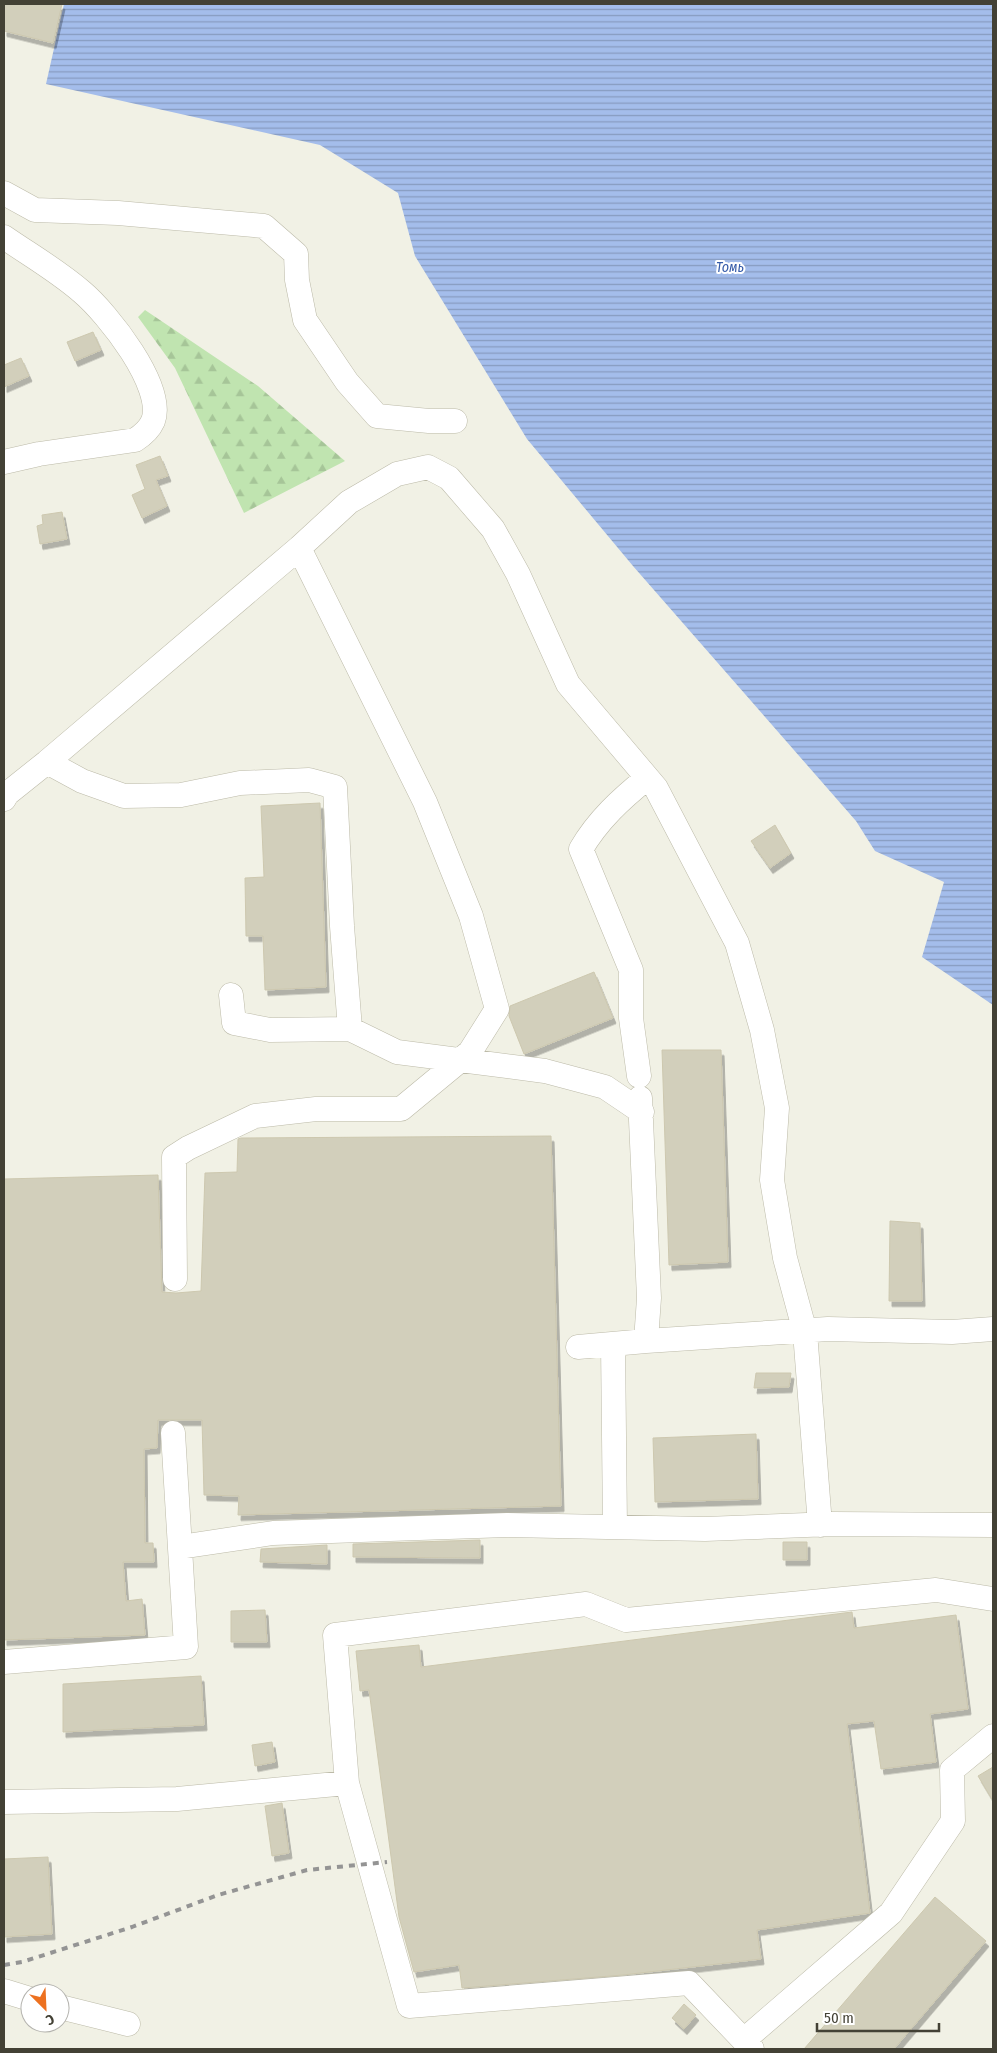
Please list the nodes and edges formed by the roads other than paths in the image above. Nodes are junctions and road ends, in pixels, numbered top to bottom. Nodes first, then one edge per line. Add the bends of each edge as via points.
1 (4, 193) edge
2 (4, 237) edge
3 (455, 421) dead end
4 (4, 462) edge
5 (299, 548) junction
6 (47, 762) junction
7 (647, 778) junction
8 (4, 799) edge
9 (231, 995) dead end
10 (350, 1029) junction
11 (460, 1061) junction
12 (642, 1112) junction
13 (175, 1280) dead end
14 (993, 1330) edge
15 (805, 1332) junction
16 (646, 1340) junction
17 (613, 1344) junction
18 (578, 1347) dead end
19 (173, 1434) dead end
20 (993, 1524) edge
21 (820, 1525) junction
22 (615, 1528) junction
23 (180, 1547) junction
24 (993, 1599) edge
25 (4, 1662) edge
26 (993, 1736) edge
27 (348, 1783) junction
28 (4, 1802) edge
29 (4, 1991) edge
30 (20, 1996) edge
31 (70, 2010) edge
32 (128, 2024) dead end
33 (748, 2045) edge

1 - 3 street via 34,210 118,213 264,226 296,254 297,280 306,320 347,382 378,416
2 - 4 street via 82,291 109,318 132,350 153,395 154,420 147,432 135,440
5 - 6 street
5 - 7 street via 349,502 397,474 428,468 449,478 493,529 518,574 568,684
5 - 11 street via 425,802 471,916 497,1009 470,1052
6 - 8 street
6 - 10 street via 82,781 124,796 181,795 240,783 309,780 335,787
7 - 12 street via 615,805 592,830 581,849 631,970 631,1018
7 - 15 street via 656,788 710,889 740,952 762,1030 777,1108 772,1180 785,1258
9 - 10 street via 234,1023 270,1030
10 - 11 street via 397,1052
11 - 12 street via 545,1071 605,1087
11 - 13 street via 401,1109 316,1109 255,1116 174,1157
12 - 16 street via 649,1298
14 - 15 street via 828,1329
15 - 16 street
15 - 21 street
16 - 17 street
17 - 18 street
17 - 22 street
19 - 23 street
20 - 21 street
21 - 22 street
22 - 23 street via 507,1526 273,1533
23 - 25 street via 186,1647
24 - 27 street via 936,1590 626,1620 586,1604 335,1635
26 - 33 street via 952,1770 953,1821 891,1913
27 - 28 street via 177,1799
27 - 33 street via 409,2006 689,1983
29 - 30 street
31 - 32 street

